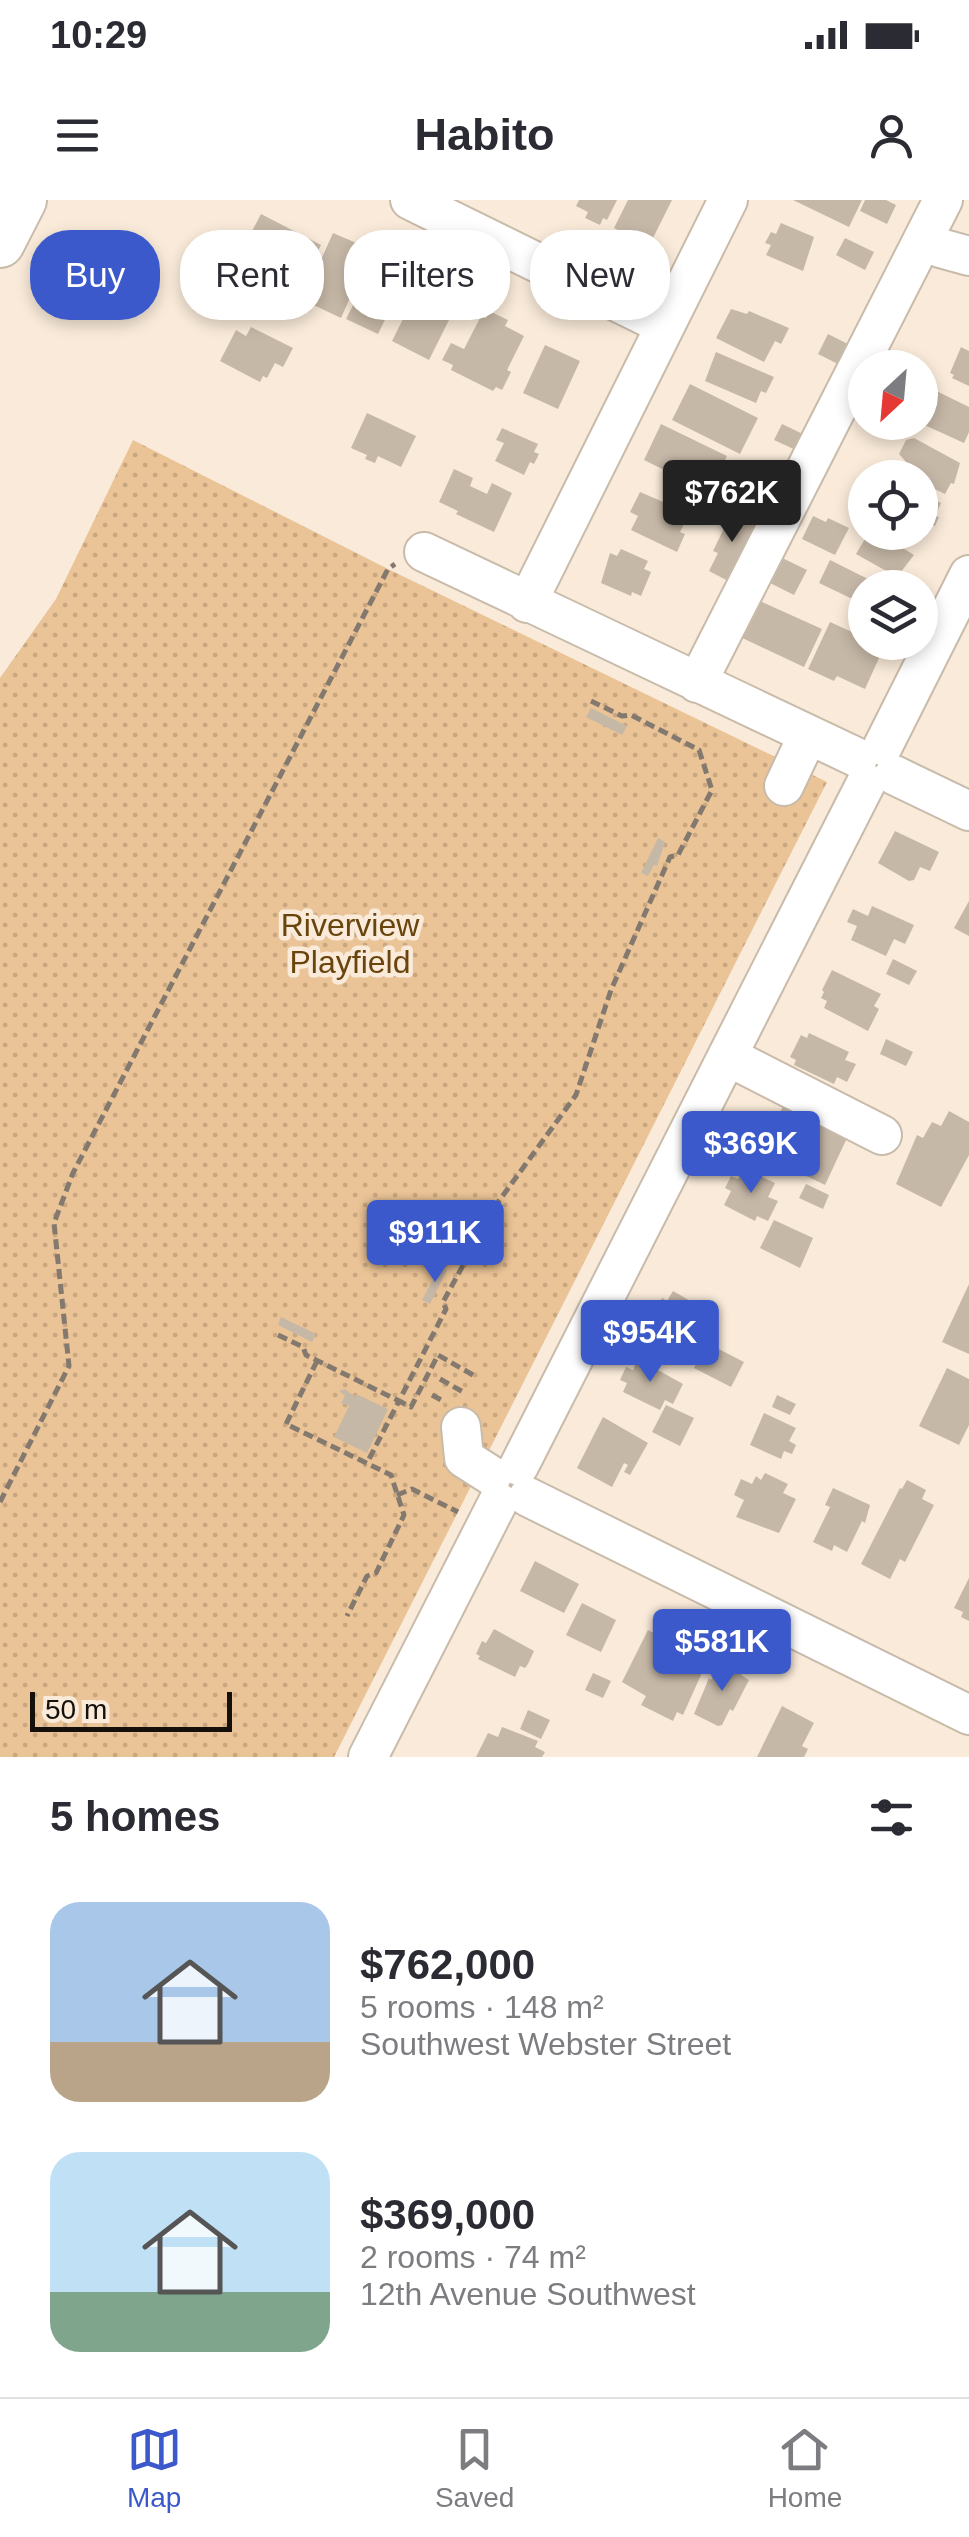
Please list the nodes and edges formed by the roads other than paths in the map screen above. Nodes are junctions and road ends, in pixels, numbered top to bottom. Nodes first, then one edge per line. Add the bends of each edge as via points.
1 (22, 200) edge
2 (410, 200) edge
3 (728, 200) edge
4 (943, 200) edge
5 (923, 239) junction
6 (0, 243) edge
7 (969, 256) edge
8 (664, 325) junction
9 (424, 552) road end
10 (969, 575) edge
11 (528, 602) junction
12 (697, 683) junction
13 (808, 735) junction
14 (876, 765) junction
15 (784, 786) dead end
16 (969, 811) edge
17 (729, 1057) junction
18 (882, 1135) dead end
19 (463, 1410) road end
20 (509, 1485) junction
21 (969, 1715) edge
22 (368, 1757) edge

1 - 6 main road
2 - 8 street
3 - 8 street
4 - 5 street
5 - 7 street
5 - 12 street
8 - 11 street
9 - 11 street
10 - 14 street
11 - 12 street
12 - 13 street
13 - 14 street
13 - 15 street
14 - 16 street
14 - 17 street
17 - 18 street
17 - 20 street
19 - 20 street via 464,1458
20 - 21 street
20 - 22 street

